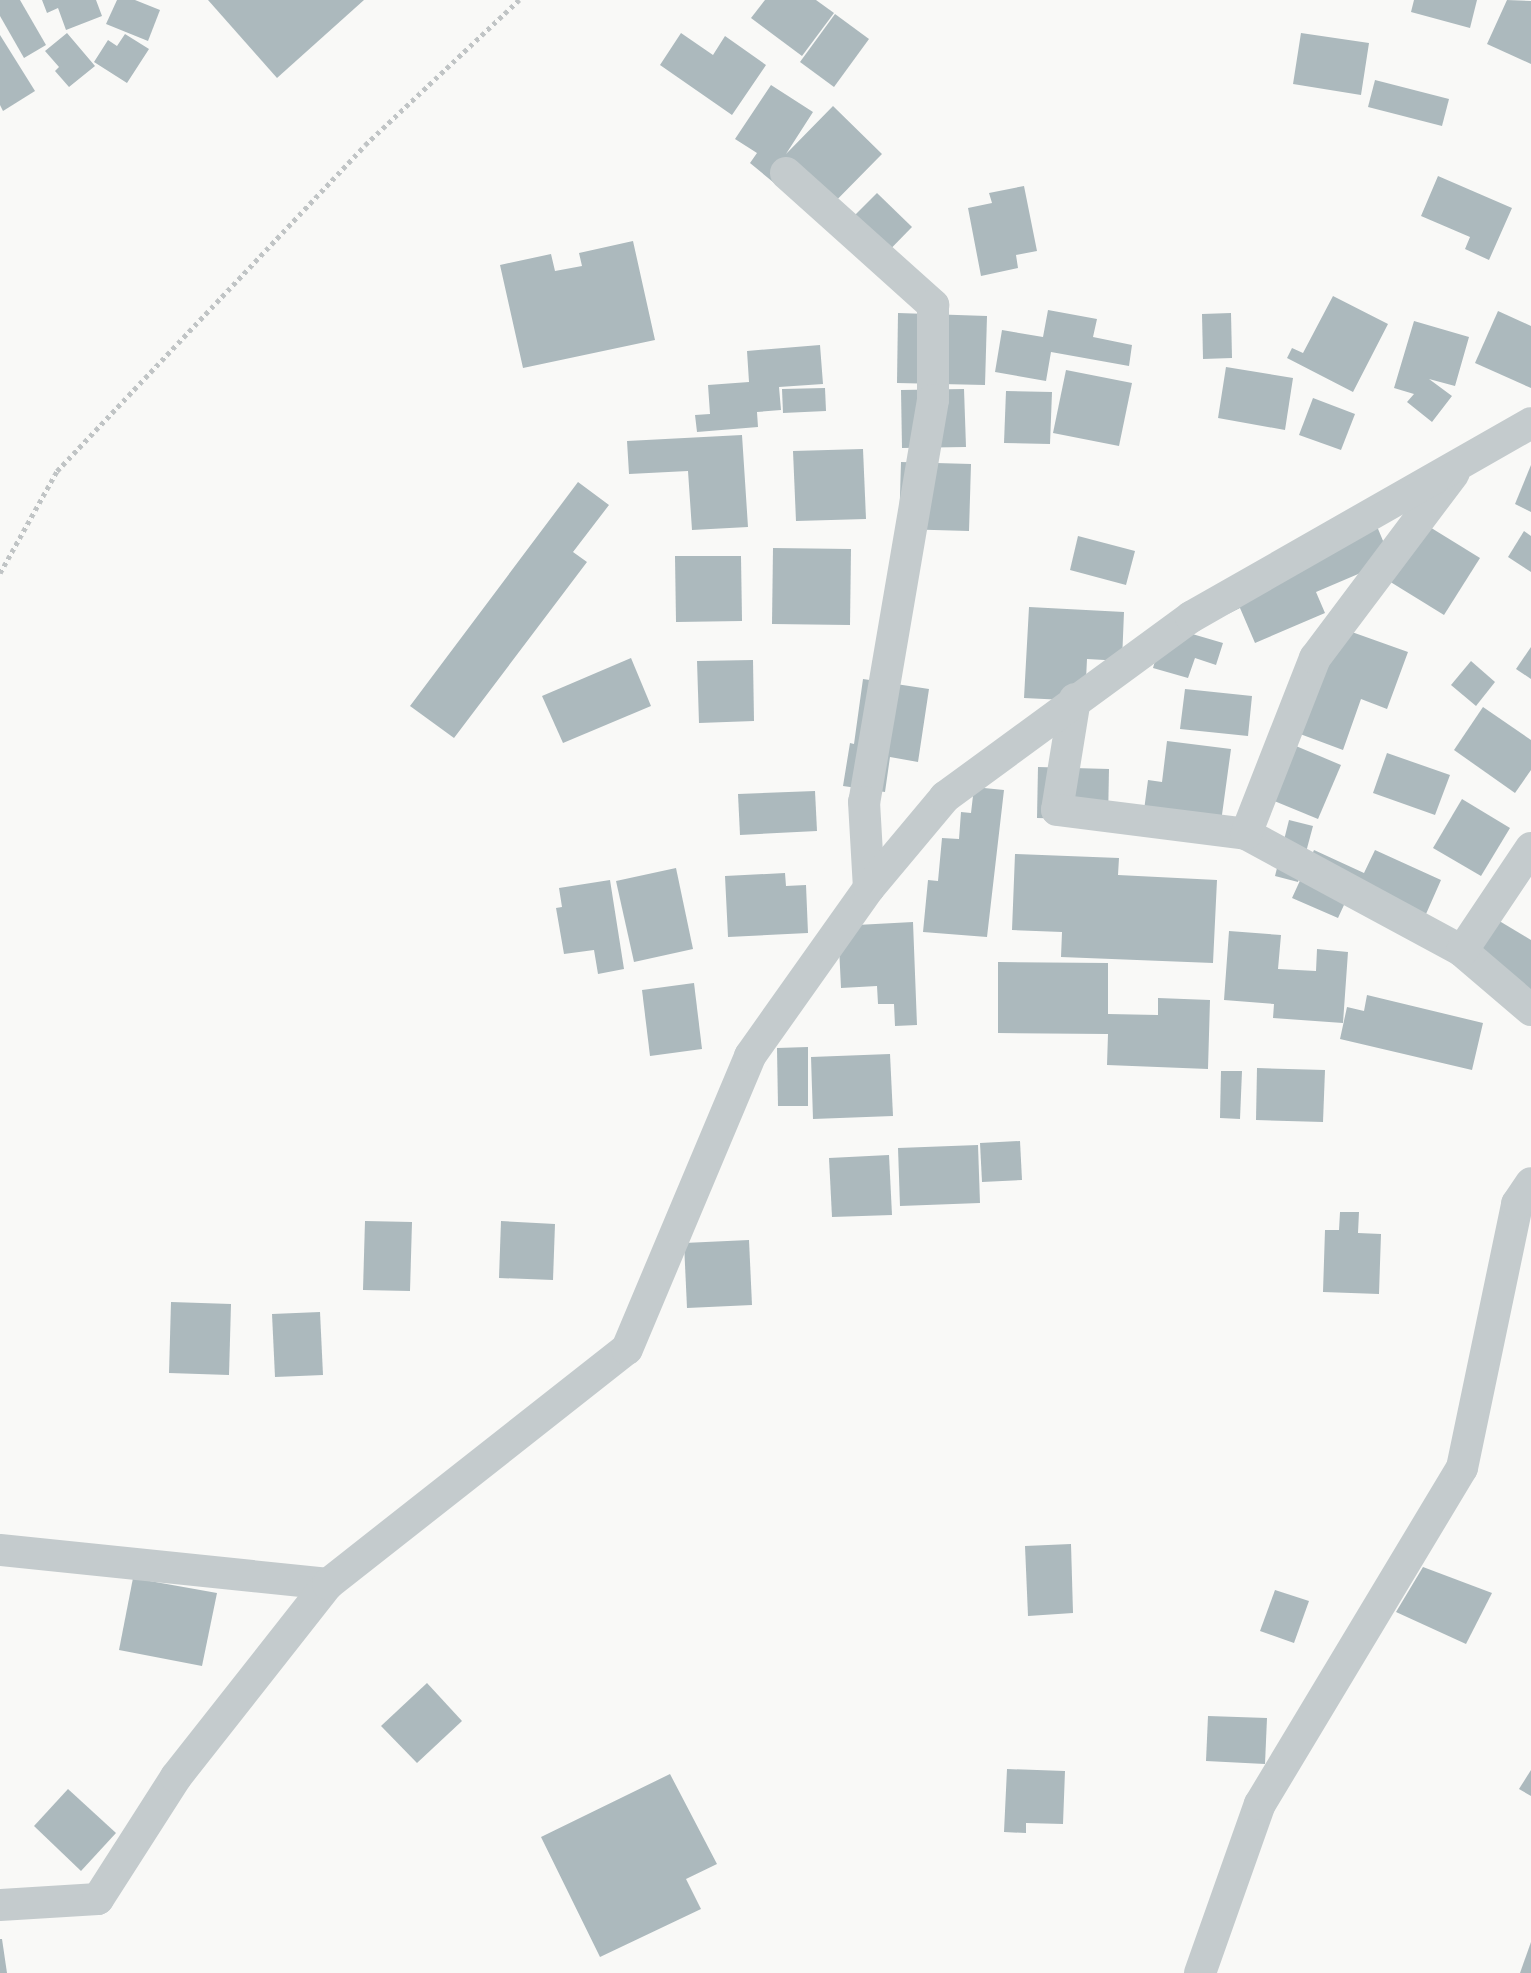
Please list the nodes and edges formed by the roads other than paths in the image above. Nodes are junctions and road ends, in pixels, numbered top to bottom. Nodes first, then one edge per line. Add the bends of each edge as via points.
1 (786, 173) dead end
2 (1531, 423) edge
3 (1462, 462) junction
4 (1075, 699) junction
5 (1246, 834) junction
6 (1531, 848) edge
7 (869, 888) junction
8 (1462, 951) junction
9 (1531, 1010) edge
10 (1531, 1183) edge
11 (0, 1550) edge
12 (328, 1584) junction
13 (0, 1905) edge
14 (1200, 1973) edge

1 - 7 street via 933,305 933,400 864,802
2 - 3 street
3 - 4 street via 1191,617
3 - 5 street via 1315,658
4 - 5 street via 1057,810
4 - 7 street via 945,797
5 - 8 street
6 - 8 street
7 - 12 street via 750,1056 627,1349
8 - 9 street
10 - 14 street via 1517,1204 1462,1468 1260,1804
11 - 12 street
12 - 13 street via 176,1777 98,1899

